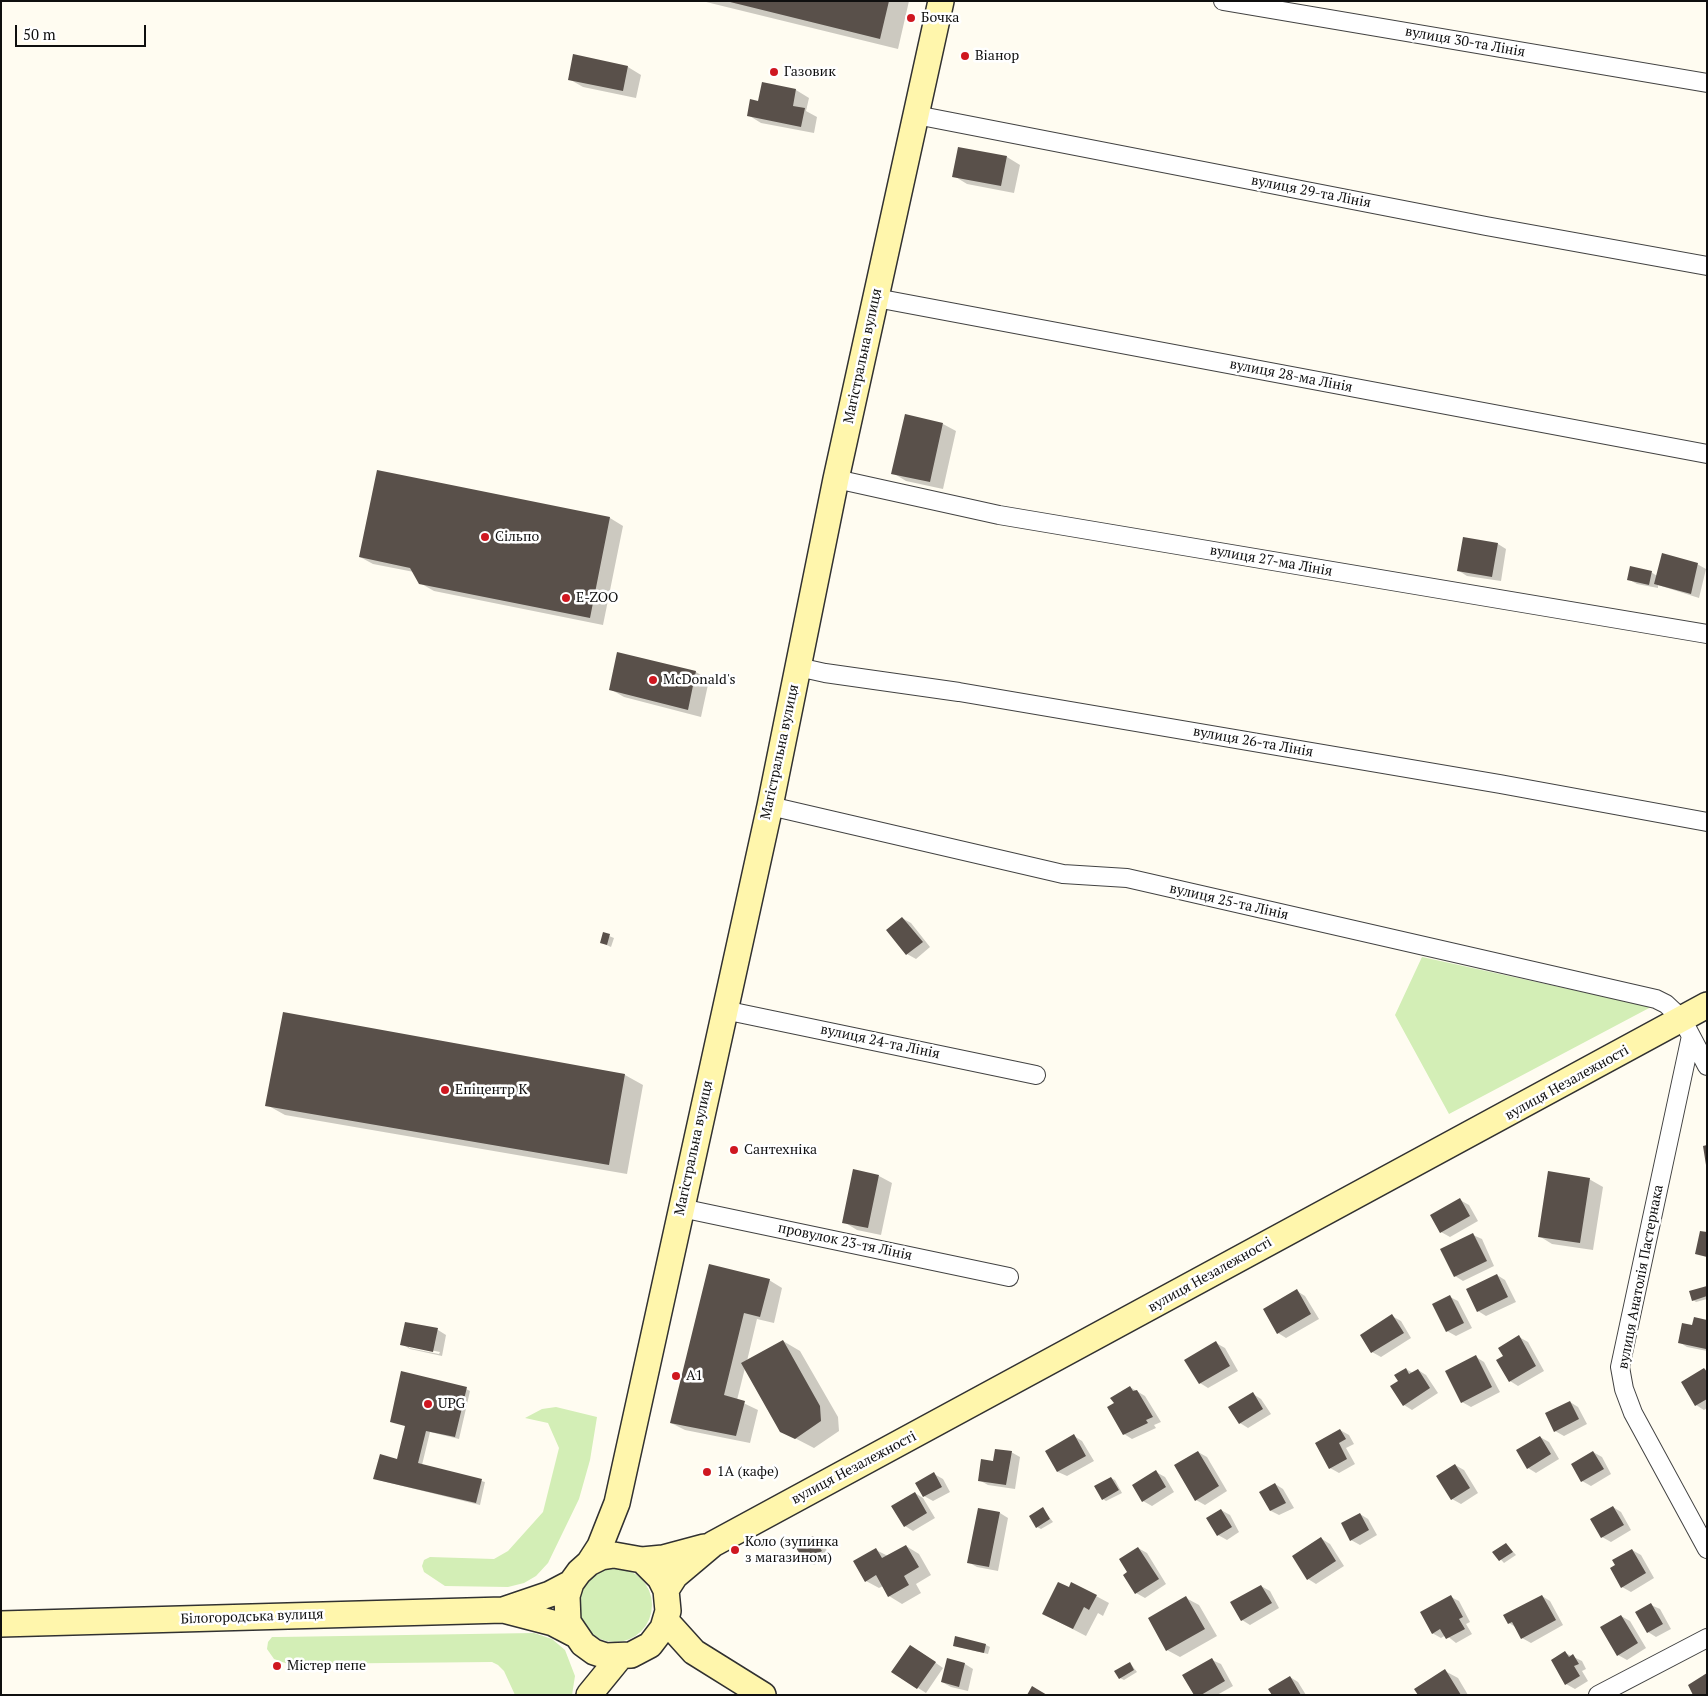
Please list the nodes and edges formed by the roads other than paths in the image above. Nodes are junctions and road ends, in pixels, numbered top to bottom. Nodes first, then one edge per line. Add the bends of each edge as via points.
1 (941, 1) edge
2 (1223, 1) edge
3 (1707, 83) edge
4 (916, 116) junction
5 (1707, 266) edge
6 (876, 298) junction
7 (1707, 454) edge
8 (836, 479) junction
9 (1707, 634) edge
10 (798, 666) junction
11 (770, 806) junction
12 (1707, 822) edge
13 (1707, 1005) edge
14 (724, 1010) junction
15 (1686, 1028) junction
16 (1707, 1066) edge
17 (1036, 1075) dead end
18 (681, 1208) junction
19 (1009, 1277) dead end
20 (617, 1503) junction
21 (713, 1544) junction
22 (1707, 1549) edge
23 (638, 1559) junction
24 (589, 1563) junction
25 (571, 1583) junction
26 (666, 1590) junction
27 (503, 1610) junction
28 (666, 1621) junction
29 (1, 1624) edge
30 (1707, 1638) edge
31 (578, 1639) junction
32 (650, 1644) junction
33 (694, 1652) junction
34 (620, 1657) junction
35 (590, 1693) edge
36 (762, 1695) edge
37 (1598, 1695) edge

1 - 4 main road, Магістральна вулиця
2 - 3 street, вулиця 30-та Лінія
4 - 5 street, вулиця 29-та Лінія
4 - 6 main road, Магістральна вулиця
6 - 7 street, вулиця 28-ма Лінія
6 - 8 main road, Магістральна вулиця
8 - 9 street, вулиця 27-ма Лінія via 999,515
8 - 10 main road, Магістральна вулиця
10 - 11 main road, Магістральна вулиця
10 - 12 street, вулиця 26-та Лінія via 1490,782
11 - 14 main road, Магістральна вулиця
11 - 15 street, вулиця 25-та Лінія via 1063,874 1127,878 1636,995 1666,1004
13 - 15 main road, вулиця Незалежності
14 - 17 street, вулиця 24-та Лінія
14 - 18 main road, Магістральна вулиця
15 - 16 street
15 - 21 main road, вулиця Незалежності
15 - 22 street, вулиця Анатолія Пастернака via 1620,1368 1633,1413
18 - 19 street, провулок 23-тя Лінія
18 - 20 main road, Магістральна вулиця
20 - 23 main road via 622,1526
20 - 24 main road, Магістральна вулиця via 600,1546
21 - 23 main road via 663,1558
21 - 26 main road via 675,1576
23 - 24 main road via 614,1555
23 - 26 main road via 660,1578
24 - 25 main road
25 - 27 main road
25 - 31 main road via 566,1609 568,1622
26 - 28 main road
27 - 29 main road, Білогородська вулиця
27 - 31 main road via 553,1624
28 - 32 main road
28 - 33 main road
30 - 37 street
31 - 34 main road via 594,1652
31 - 35 main road
32 - 33 main road
32 - 34 main road via 641,1651
33 - 36 main road
34 - 35 main road

